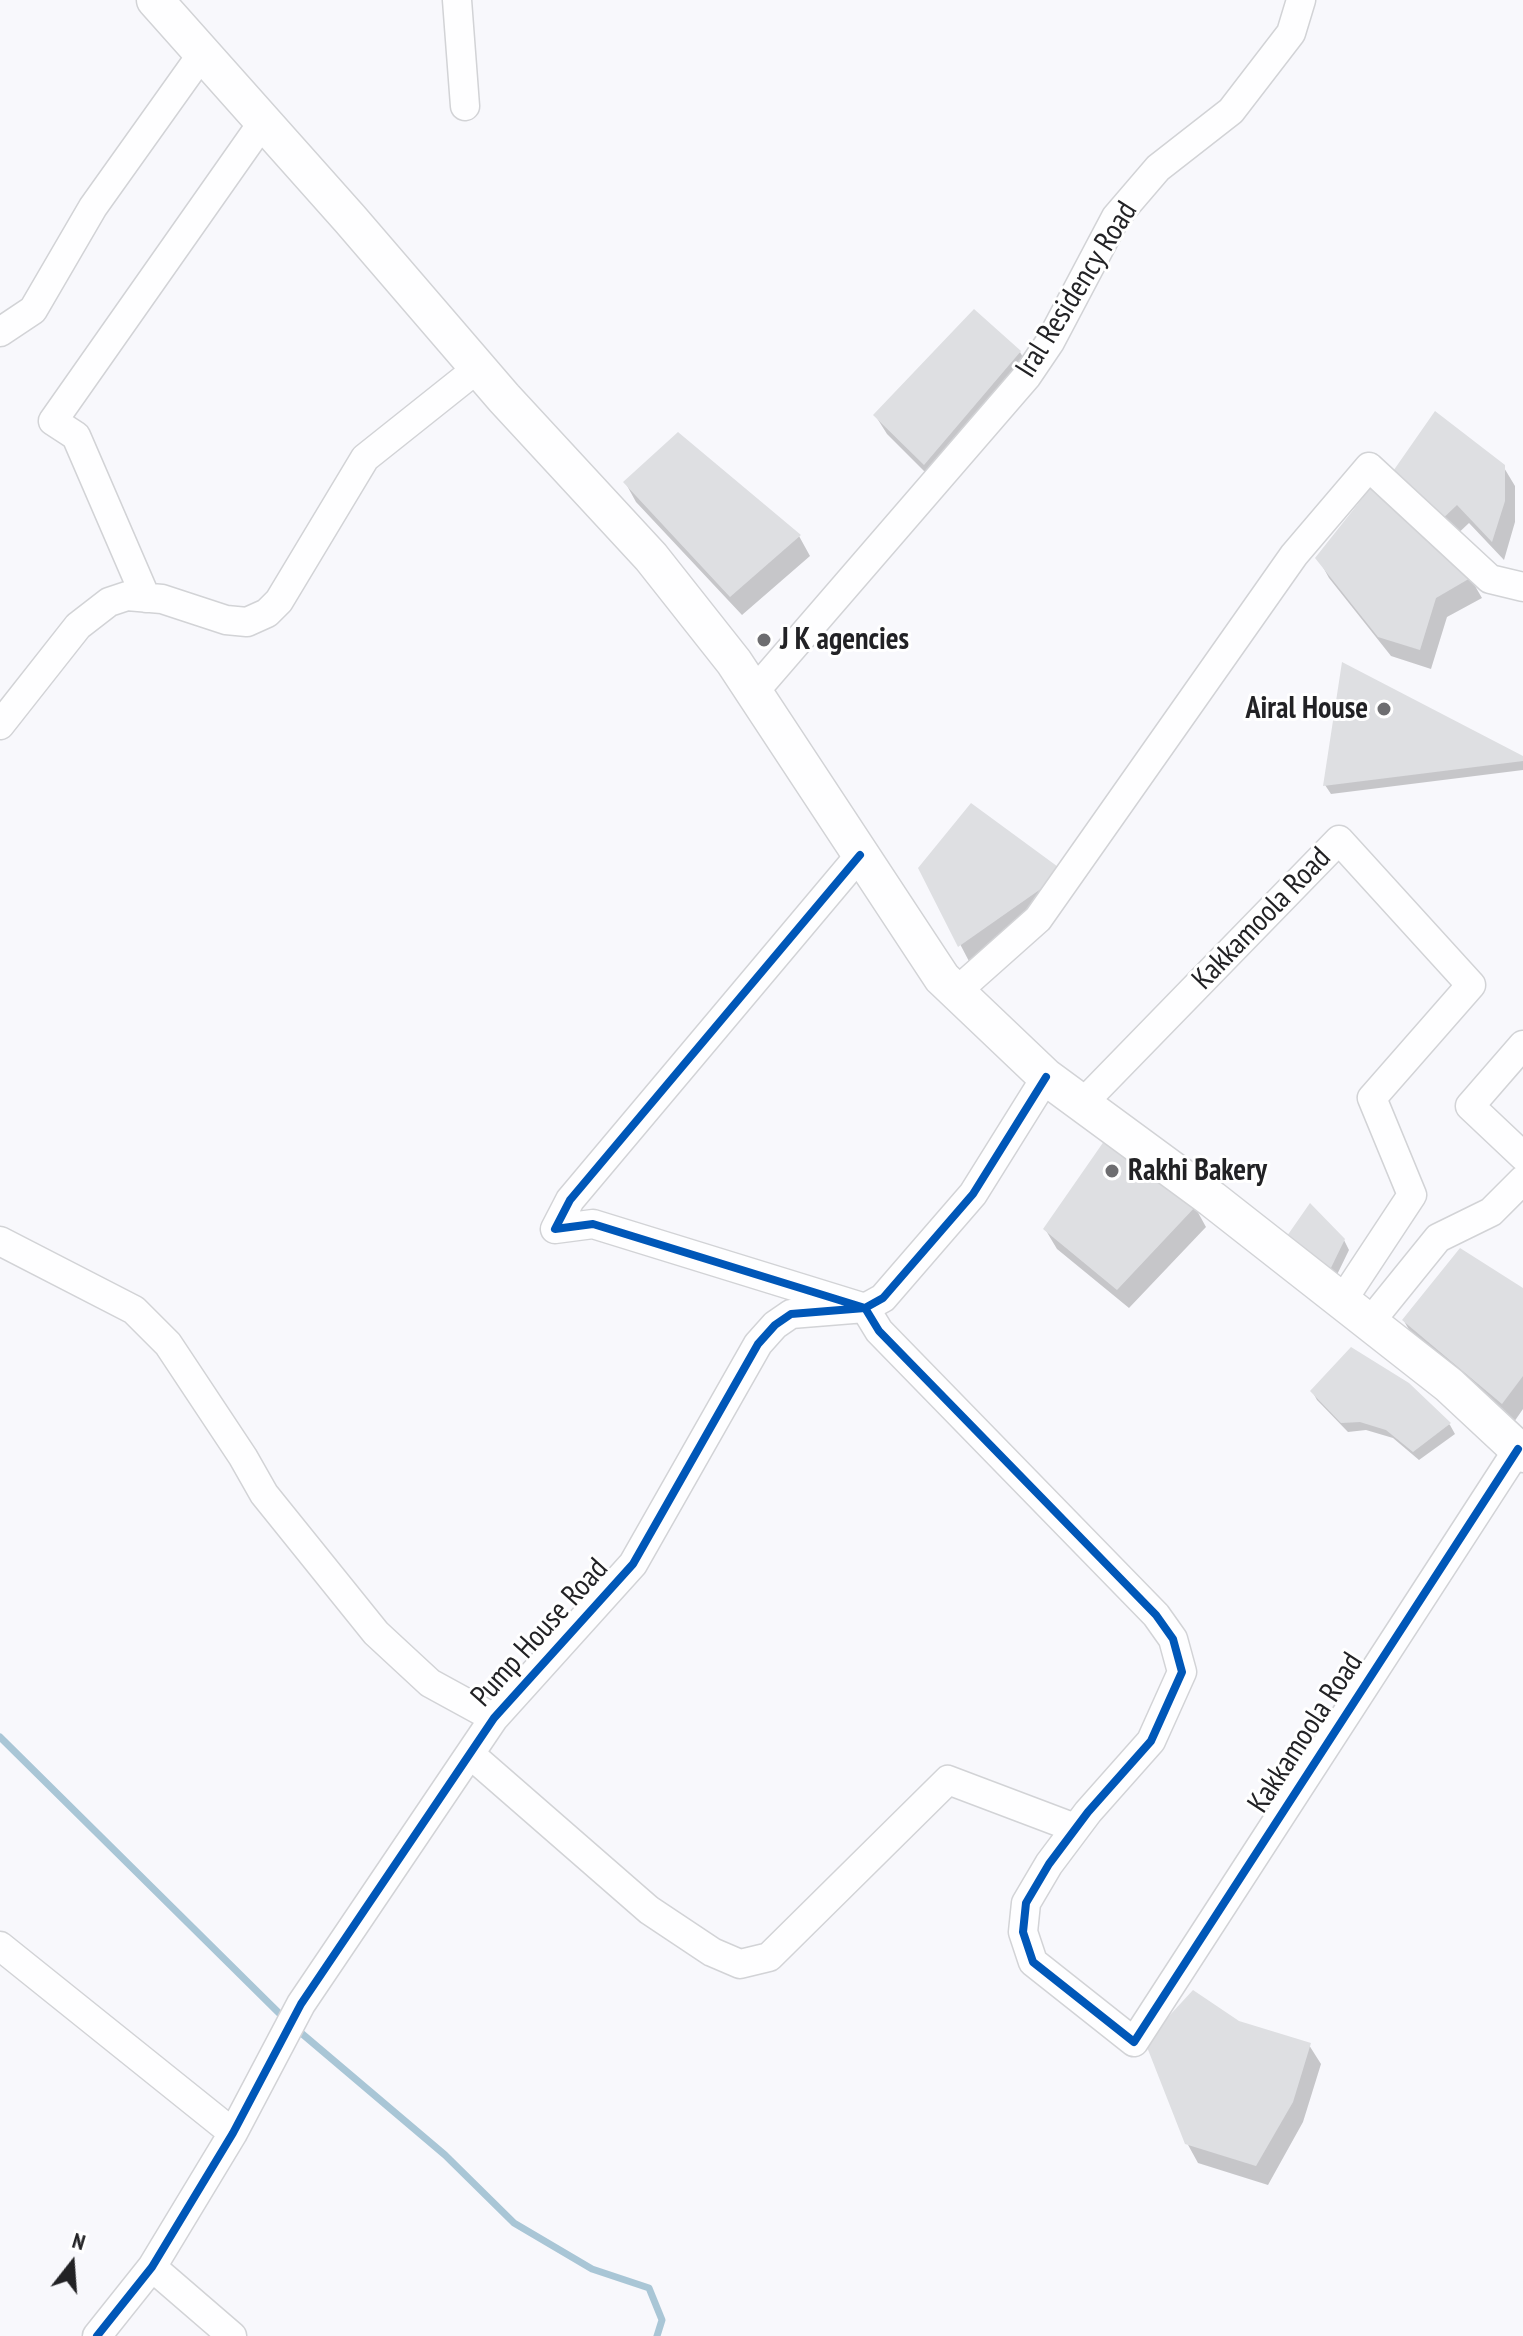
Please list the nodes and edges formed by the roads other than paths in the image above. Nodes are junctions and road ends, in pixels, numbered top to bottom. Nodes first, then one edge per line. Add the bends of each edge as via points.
1 (155, 0) edge
2 (457, 0) edge
3 (1301, 0) edge
4 (202, 54) junction
5 (465, 106) dead end
6 (263, 122) junction
7 (0, 332) edge
8 (478, 368) junction
9 (1523, 587) edge
10 (146, 598) junction
11 (754, 692) junction
12 (0, 725) edge
13 (860, 855) junction
14 (956, 992) junction
15 (1523, 1045) edge
16 (1046, 1077) junction
17 (1083, 1103) junction
18 (1523, 1156) edge
19 (1523, 1180) edge
20 (0, 1241) edge
21 (865, 1308) junction
22 (1356, 1312) junction
23 (1520, 1452) edge
24 (494, 1718) junction
25 (470, 1754) junction
26 (1075, 1828) junction
27 (0, 1946) edge
28 (233, 2133) junction
29 (152, 2267) junction
30 (97, 2336) edge
31 (232, 2336) edge

1 - 4 main road
2 - 5 street
3 - 11 street, Iral Residency Road via 1291,33 1231,111 1158,168 1116,217 1027,376
4 - 6 main road
4 - 7 street via 93,207 33,310
6 - 8 main road
6 - 10 street via 53,421 76,436
8 - 10 street via 365,458 267,613 247,622 226,620
8 - 11 main road via 651,557
9 - 14 street via 1490,579 1369,467 1294,555 1038,919
10 - 12 street via 127,596 109,602 78,626
11 - 13 main road
13 - 14 main road
13 - 21 street via 570,1200 555,1229 593,1224
14 - 16 main road
15 - 18 street via 1470,1106
16 - 17 main road
16 - 21 street via 973,1194 883,1298
17 - 22 main road
17 - 22 street, Kakkamoola Road via 1339,840 1471,985 1372,1098 1412,1195
19 - 22 street via 1491,1212 1438,1238
20 - 24 street via 134,1310 168,1344 264,1494 376,1633 430,1683
21 - 24 street, Pump House Road via 791,1314 775,1325 758,1344 633,1564
21 - 26 street via 879,1331 1156,1615 1173,1639 1182,1672 1151,1741
22 - 23 main road via 1449,1385
23 - 26 street, Kakkamoola Road via 1134,2042 1033,1962 1023,1932 1026,1903
24 - 25 street, Pump House Road
25 - 26 street via 649,1910 740,1964 769,1957 948,1780
25 - 28 street, Pump House Road via 301,2004
27 - 28 street
28 - 29 street, Pump House Road
29 - 30 street, Pump House Road
29 - 31 street

